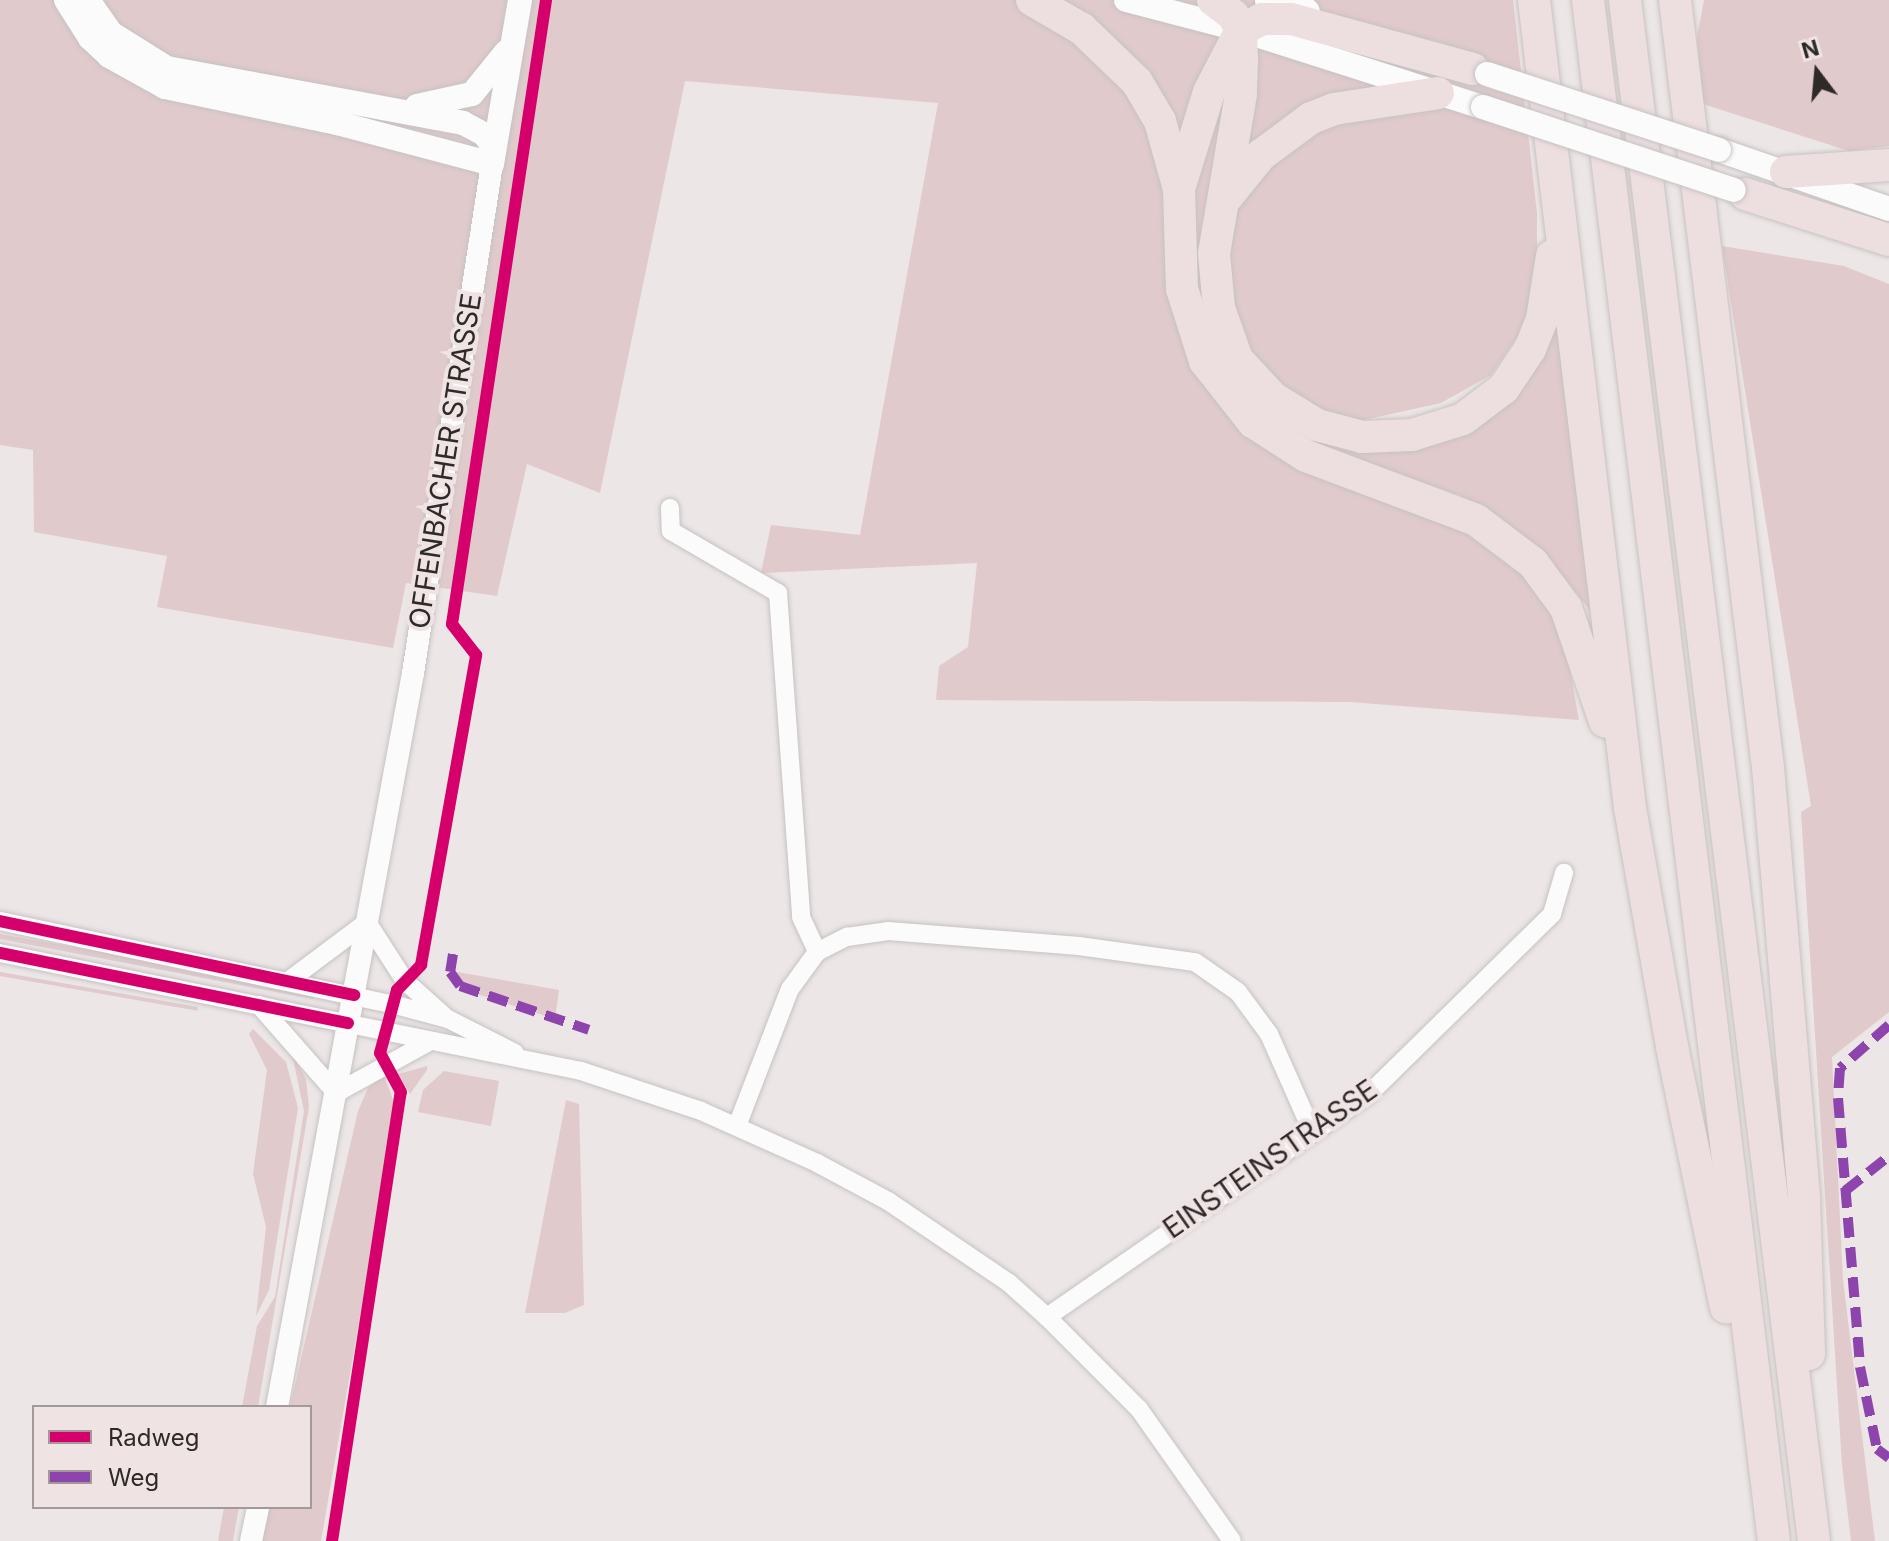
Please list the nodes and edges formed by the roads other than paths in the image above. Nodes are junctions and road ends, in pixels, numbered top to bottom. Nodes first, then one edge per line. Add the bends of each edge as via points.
1 (66, 0) edge
2 (88, 0) edge
3 (520, 0) edge
4 (1032, 0) edge
5 (1126, 0) edge
6 (1213, 0) edge
7 (1267, 0) edge
8 (1534, 0) edge
9 (1588, 0) edge
10 (1625, 0) edge
11 (1675, 0) edge
12 (1685, 0) edge
13 (1241, 30) junction
14 (512, 44) junction
15 (1480, 72) junction
16 (1685, 80) junction
17 (1438, 93) junction
18 (388, 106) junction
19 (492, 163) junction
20 (1889, 165) edge
21 (1786, 172) junction
22 (1179, 189) junction
23 (1740, 192) junction
24 (1557, 197) junction
25 (1225, 199) junction
26 (1889, 209) edge
27 (1889, 240) edge
28 (1889, 250) edge
29 (670, 508) dead end
30 (1630, 808) junction
31 (1564, 873) dead end
32 (0, 921) edge
33 (367, 922) junction
34 (817, 952) junction
35 (0, 953) edge
36 (291, 979) junction
37 (354, 995) junction
38 (259, 1004) junction
39 (448, 1019) junction
40 (348, 1023) junction
41 (427, 1043) junction
42 (521, 1056) junction
43 (336, 1093) junction
44 (737, 1126) junction
45 (1312, 1131) junction
46 (1047, 1317) junction
47 (277, 1405) edge
48 (1765, 1473) junction
49 (258, 1509) edge
50 (251, 1541) edge
51 (1232, 1541) edge
52 (1774, 1541) edge
53 (1814, 1541) edge

1 - 19 main road via 90,38 109,56 165,87
2 - 18 main road via 111,33 167,68
3 - 14 main road, OFFENBACHER STRASSE
4 - 22 highway via 1082,29 1137,82 1160,121
5 - 13 main road
6 - 13 highway via 1233,15
7 - 15 main road
8 - 24 highway
9 - 48 highway
10 - 53 highway
11 - 16 highway
12 - 16 highway
13 - 15 highway via 1262,19 1291,19
13 - 17 main road
13 - 22 highway via 1209,92
13 - 25 highway via 1241,94
14 - 18 main road via 472,94 445,104
14 - 19 main road, OFFENBACHER STRASSE
15 - 21 main road, bridge
16 - 53 highway via 1781,908 1804,1200
17 - 23 main road, bridge
17 - 25 highway via 1334,109 1311,118 1261,155
18 - 19 main road via 469,125
19 - 33 street, OFFENBACHER STRASSE via 413,673
20 - 21 highway
21 - 26 main road
22 - 30 highway via 1182,289 1195,337 1219,384 1253,422 1288,447 1458,511 1533,563 1573,622
23 - 27 highway
23 - 28 main road
24 - 25 highway via 1542,319 1510,379 1463,419 1389,438 1338,432 1297,415 1237,359 1226,335 1215,281 1214,254
24 - 30 highway
29 - 34 street via 671,531 778,593 801,917
30 - 48 highway via 1706,1219
31 - 45 street, EINSTEINSTRASSE via 1552,914 1368,1095
32 - 36 street
33 - 36 street
33 - 37 street, OFFENBACHER STRASSE
33 - 39 street via 405,981
34 - 44 street via 790,989
34 - 45 street via 847,937 888,931 1079,946 1195,962 1238,992 1269,1034
35 - 38 street
36 - 37 street
37 - 39 street
37 - 40 street, OFFENBACHER STRASSE
38 - 40 street
38 - 43 street
39 - 42 street
40 - 41 street
40 - 43 street, OFFENBACHER STRASSE
41 - 42 street
41 - 43 street
42 - 44 street via 631,1086
43 - 47 street, OFFENBACHER STRASSE
44 - 46 street via 888,1201 1009,1283
45 - 46 street, EINSTEINSTRASSE
46 - 51 street via 1139,1409
48 - 52 highway
49 - 50 street

